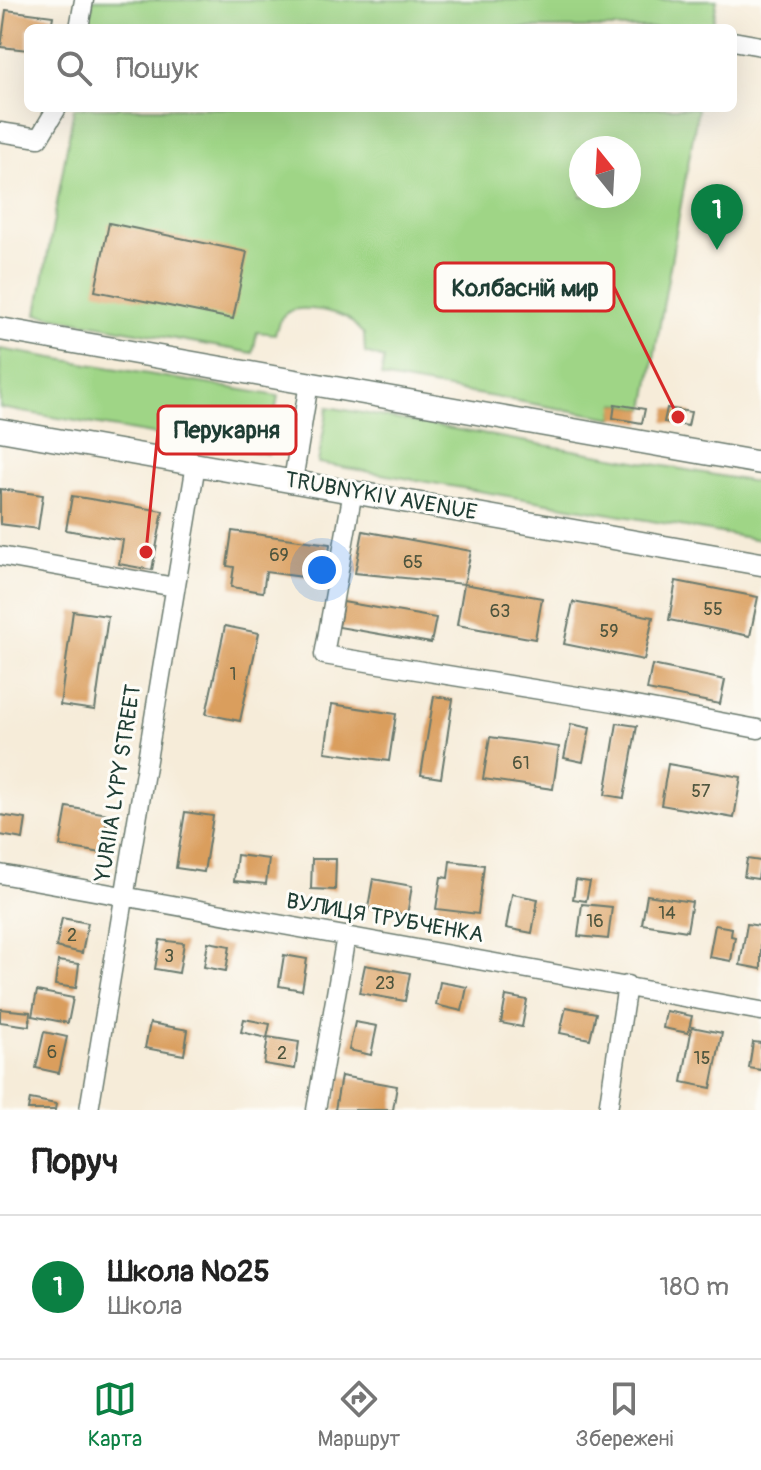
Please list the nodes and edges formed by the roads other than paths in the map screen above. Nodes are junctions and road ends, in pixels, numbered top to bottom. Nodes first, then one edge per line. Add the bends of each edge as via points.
1 (84, 0) edge
2 (80, 24) edge
3 (737, 42) edge
4 (761, 46) edge
5 (55, 112) edge
6 (0, 132) edge
7 (0, 329) edge
8 (309, 383) junction
9 (0, 430) edge
10 (761, 463) edge
11 (196, 464) junction
12 (293, 481) junction
13 (353, 491) junction
14 (0, 556) edge
15 (761, 564) edge
16 (175, 587) junction
17 (758, 729) dead end
18 (0, 874) edge
19 (124, 895) junction
20 (346, 936) junction
21 (627, 985) junction
22 (761, 1011) edge
23 (89, 1110) edge
24 (316, 1110) edge
25 (608, 1110) edge

1 - 2 street
3 - 4 street
5 - 6 street via 39,138
7 - 8 main road
8 - 10 main road
8 - 12 street
9 - 11 main road, TRUBNYKIV AVENUE
11 - 12 main road, TRUBNYKIV AVENUE
11 - 16 street, YURIIA LYPY STREET
12 - 13 main road, TRUBNYKIV AVENUE
13 - 15 main road, TRUBNYKIV AVENUE
13 - 17 street via 324,655
14 - 16 street
16 - 19 street, YURIIA LYPY STREET
18 - 19 street, ВУЛИЦЯ ТРУБЧЕНКА
19 - 20 street, ВУЛИЦЯ ТРУБЧЕНКА
19 - 23 street, YURIIA LYPY STREET
20 - 21 street, ВУЛИЦЯ ТРУБЧЕНКА
20 - 24 street
21 - 22 street, ВУЛИЦЯ ТРУБЧЕНКА
21 - 25 street

